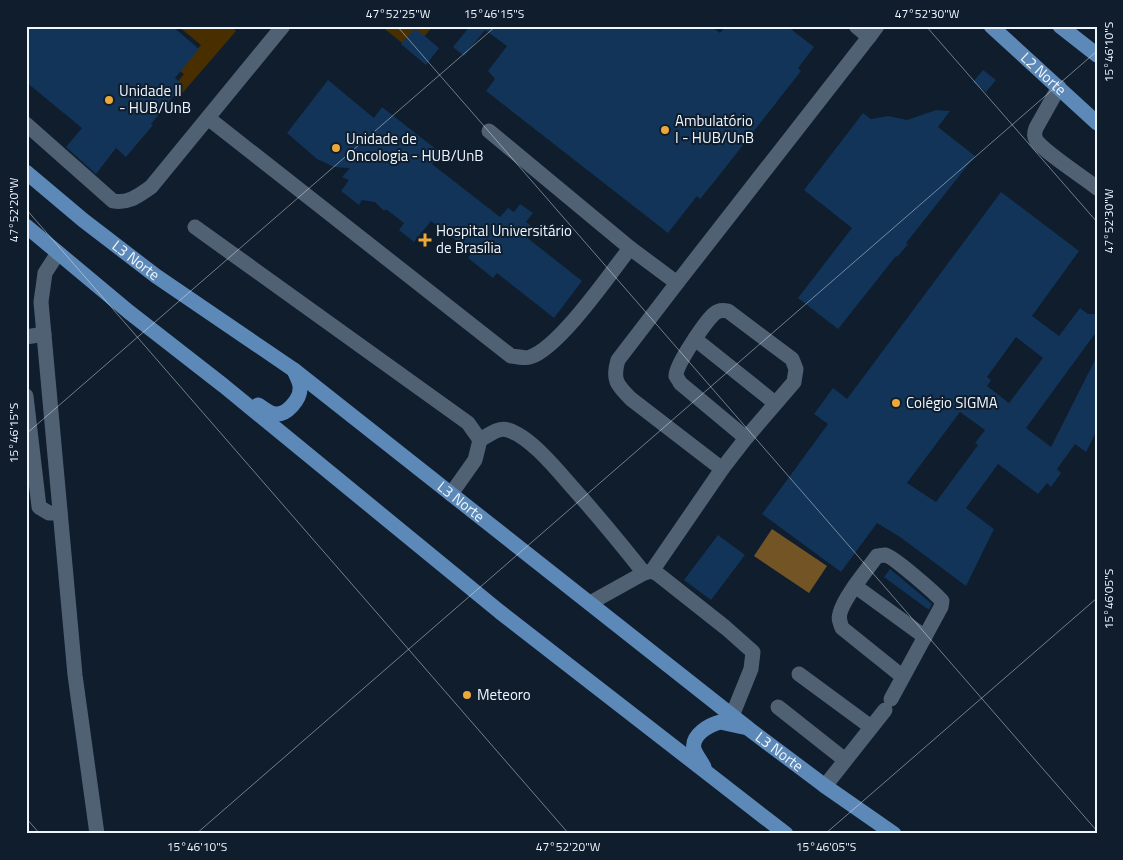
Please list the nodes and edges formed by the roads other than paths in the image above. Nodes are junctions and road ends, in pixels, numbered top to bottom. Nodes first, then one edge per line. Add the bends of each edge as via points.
1 (283, 26) edge
2 (856, 26) edge
3 (991, 26) edge
4 (1060, 26) edge
5 (873, 32) edge
6 (1097, 55) edge
7 (1060, 87) junction
8 (208, 118) junction
9 (1097, 123) edge
10 (26, 124) edge
11 (489, 131) dead end
12 (26, 172) edge
13 (1097, 188) edge
14 (26, 226) edge
15 (195, 227) dead end
16 (630, 248) junction
17 (58, 253) junction
18 (677, 283) junction
19 (44, 334) junction
20 (26, 337) edge
21 (695, 339) junction
22 (294, 370) junction
23 (224, 386) junction
24 (26, 396) edge
25 (775, 403) junction
26 (746, 438) junction
27 (480, 440) junction
28 (722, 469) junction
29 (450, 494) junction
30 (60, 513) junction
31 (648, 572) junction
32 (855, 586) junction
33 (590, 603) junction
34 (925, 637) junction
35 (798, 674) dead end
36 (903, 677) junction
37 (778, 707) dead end
38 (732, 716) junction
39 (871, 727) junction
40 (749, 729) junction
41 (845, 760) junction
42 (708, 773) junction
43 (825, 786) junction
44 (97, 834) edge
45 (786, 834) edge
46 (894, 834) edge

1 - 8 street
2 - 5 street
3 - 7 main road, L2 Norte
4 - 6 main road
5 - 18 street
7 - 9 main road, L2 Norte
7 - 13 street via 1034,132 1036,139
8 - 10 street via 151,187 129,201 120,202 113,201
8 - 16 street via 510,356 529,358 551,344
11 - 16 street
12 - 22 main road, L3 Norte via 156,276
14 - 17 main road
15 - 27 street via 468,423
16 - 18 street
17 - 19 street via 45,273 41,302
17 - 23 main road
18 - 28 street via 618,360 614,373 620,388 631,399
19 - 20 street
19 - 30 street
21 - 25 street
21 - 25 street via 714,314 728,311 792,359 796,369 794,382
21 - 26 street via 676,377
22 - 23 main road via 300,391 293,404 281,414 273,414
22 - 29 main road, L3 Norte
23 - 42 main road via 500,612
24 - 30 street via 39,507 49,513
25 - 26 street
26 - 28 street
27 - 29 street via 474,460
27 - 31 street via 497,430 507,430 542,453
28 - 31 street
29 - 33 main road, L3 Norte
30 - 44 street via 76,675
31 - 33 street
31 - 38 street via 659,574 753,652 751,669
32 - 34 street
32 - 34 street via 877,556 891,557 942,601
32 - 36 street via 840,612 842,628
33 - 38 main road, L3 Norte
34 - 36 street
35 - 39 street
36 - 39 street
37 - 41 street
38 - 40 main road, L3 Norte
39 - 41 street
40 - 42 main road via 720,722 704,730 697,738 694,750
40 - 43 main road, L3 Norte
41 - 43 street
42 - 45 main road
43 - 46 main road, L3 Norte

